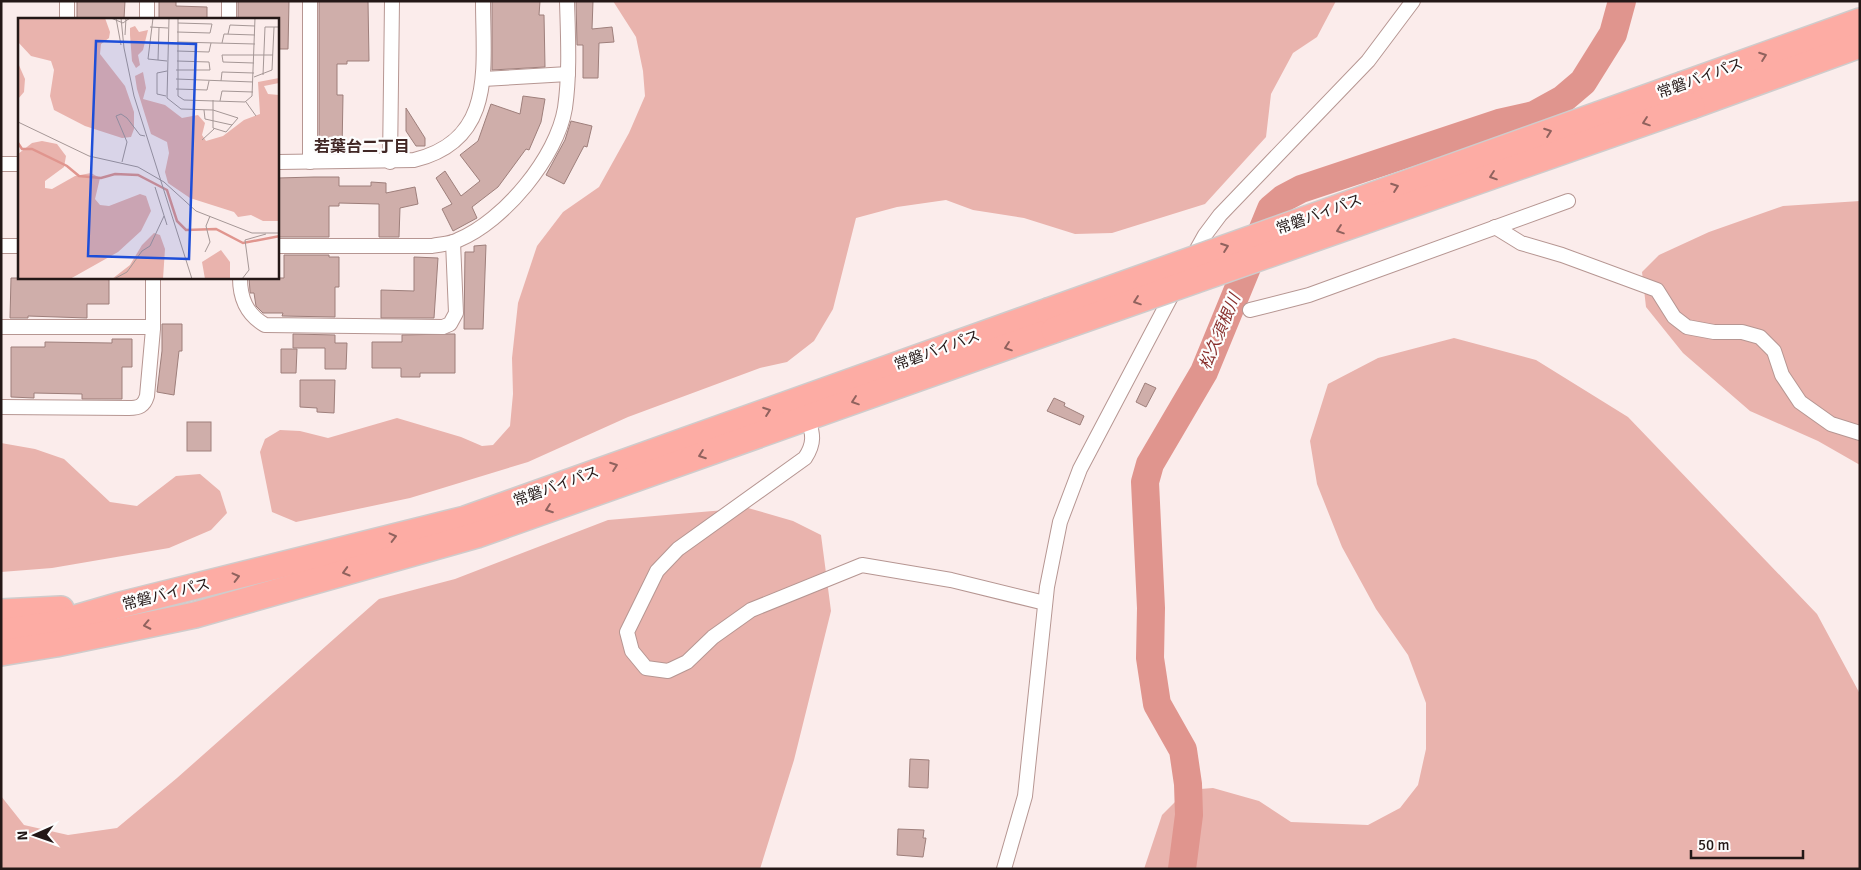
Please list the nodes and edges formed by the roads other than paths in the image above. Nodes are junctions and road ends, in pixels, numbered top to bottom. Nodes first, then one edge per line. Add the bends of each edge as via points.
1 (67, 1) edge
2 (148, 1) edge
3 (229, 1) edge
4 (310, 1) edge
5 (392, 1) edge
6 (483, 1) edge
7 (567, 1) edge
8 (1413, 1) edge
9 (67, 18) edge
10 (147, 18) edge
11 (229, 18) edge
12 (1860, 21) edge
13 (1860, 45) edge
14 (568, 74) junction
15 (483, 79) junction
16 (1688, 95) junction
17 (279, 162) edge
18 (310, 162) junction
19 (390, 162) junction
20 (1, 164) edge
21 (18, 164) edge
22 (1568, 201) dead end
23 (1495, 227) junction
24 (453, 242) junction
25 (1, 246) edge
26 (18, 246) edge
27 (279, 246) edge
28 (153, 279) edge
29 (240, 279) edge
30 (1250, 310) dead end
31 (1051, 321) junction
32 (1, 327) edge
33 (153, 327) junction
34 (1, 406) edge
35 (808, 418) junction
36 (1860, 433) edge
37 (1045, 603) junction
38 (120, 606) junction
39 (1, 612) edge
40 (1, 632) edge
41 (56, 644) junction
42 (1, 653) edge
43 (1, 661) edge
44 (1004, 869) edge

1 - 9 street
2 - 10 street
3 - 11 street
4 - 18 street
5 - 19 street
6 - 15 street
7 - 14 street
8 - 37 street via 1368,61 1220,215 1205,235 1080,469 1060,522
16 -> 12 highway, 常磐バイパス
13 - 16 highway, 常磐バイパス
14 - 15 street
14 - 24 street via 565,109 550,151 502,209 474,233
15 - 19 street via 479,106 466,130 456,140 426,158
16 - 31 highway, 常磐バイパス, bridge
17 - 18 street
18 - 19 street
20 - 21 street
22 - 23 street
23 - 30 street via 1309,295
23 - 36 street via 1521,243 1657,290 1674,317 1686,327 1742,332 1760,337 1774,351 1782,375 1800,402 1831,424
24 - 27 street via 416,246
24 - 29 street via 456,313 450,324 443,327 265,325 252,315 241,297
25 - 26 street
28 - 33 street
31 -> 35 highway, 常磐バイパス
38 -> 31 highway, 常磐バイパス via 465,519
32 - 33 street
33 - 34 street via 148,396 139,408
35 - 37 street via 814,438 805,458 678,549 657,571 627,632 632,651 646,668 668,671 687,662 713,637 751,610 862,565 952,580
35 -> 41 highway, 常磐バイパス via 477,535 194,615
37 - 44 street via 1025,796
38 - 39 highway
38 - 40 highway, 常磐バイパス via 58,623
41 - 42 highway, 常磐バイパス
41 - 43 highway

